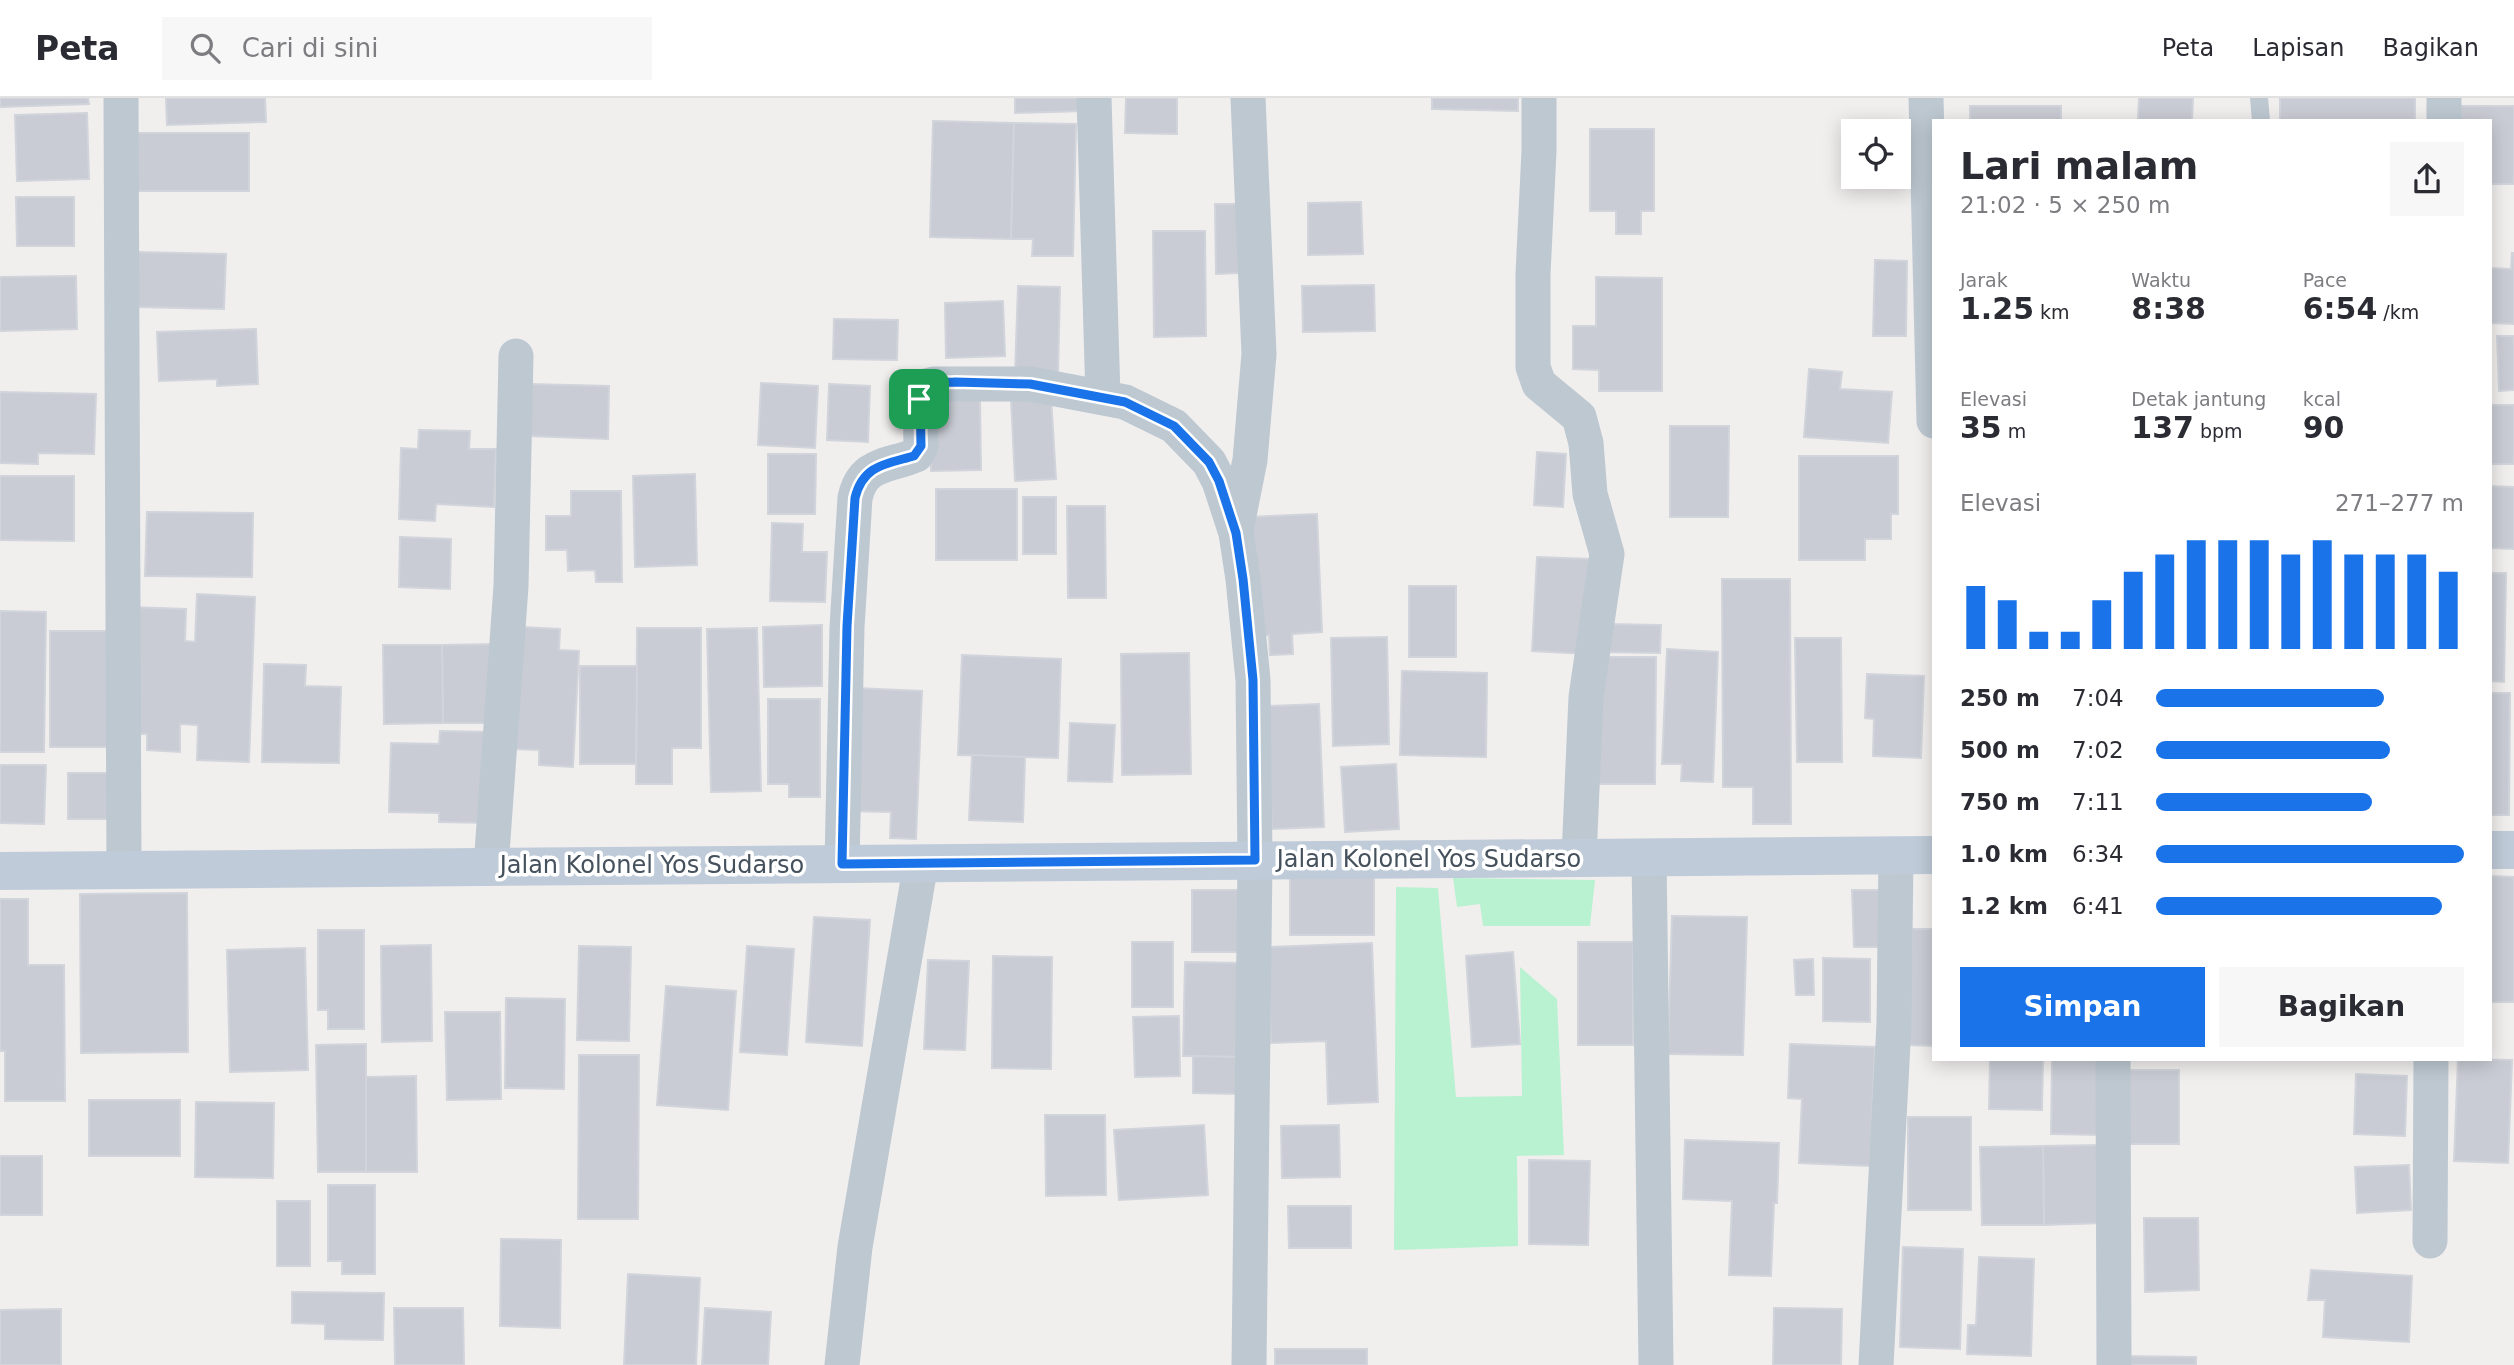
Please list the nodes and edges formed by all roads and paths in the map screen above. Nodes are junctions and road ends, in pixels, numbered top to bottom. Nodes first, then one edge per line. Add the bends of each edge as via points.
1 (121, 98) edge
2 (1094, 98) edge
3 (1248, 98) edge
4 (1539, 98) edge
5 (1926, 98) edge
6 (2259, 98) edge
7 (2444, 98) edge
8 (2261, 119) edge
9 (2444, 119) edge
10 (1932, 340) edge
11 (516, 356) dead end
12 (1103, 397) junction
13 (1236, 533) junction
14 (2492, 850) edge
15 (2514, 850) edge
16 (1896, 855) junction
17 (1932, 855) edge
18 (1579, 857) junction
19 (1649, 857) junction
20 (1255, 860) junction
21 (921, 863) junction
22 (842, 864) junction
23 (491, 867) junction
24 (124, 870) junction
25 (0, 871) edge
26 (2113, 1061) edge
27 (2431, 1061) edge
28 (2430, 1241) dead end
29 (842, 1365) edge
30 (1249, 1365) edge
31 (1656, 1365) edge
32 (1876, 1365) edge
33 (2114, 1365) edge

1 - 24 street
2 - 12 street
3 - 13 street via 1259,354 1250,460
4 - 18 street via 1533,367 1539,384 1579,417 1590,494 1607,554 1586,697
5 - 10 street
6 - 8 lane
7 - 9 street
11 - 23 street via 511,586
12 - 13 street via 1125,402 1174,426 1209,462
12 - 22 street via 1030,384 926,386 920,392 921,446 916,455 873,469 861,480 855,498 847,626
13 - 20 street via 1253,680
14 - 15 street
16 - 17 street, Jalan Kolonel Yos Sudarso
16 - 19 street, Jalan Kolonel Yos Sudarso
16 - 32 street via 1894,1024
18 - 19 street, Jalan Kolonel Yos Sudarso
18 - 20 street, Jalan Kolonel Yos Sudarso
19 - 31 street
20 - 21 street, Jalan Kolonel Yos Sudarso
20 - 30 street
21 - 22 street, Jalan Kolonel Yos Sudarso
21 - 29 street via 855,1247
22 - 23 street, Jalan Kolonel Yos Sudarso
23 - 24 street, Jalan Kolonel Yos Sudarso
24 - 25 street, Jalan Kolonel Yos Sudarso
26 - 33 street
27 - 28 street

